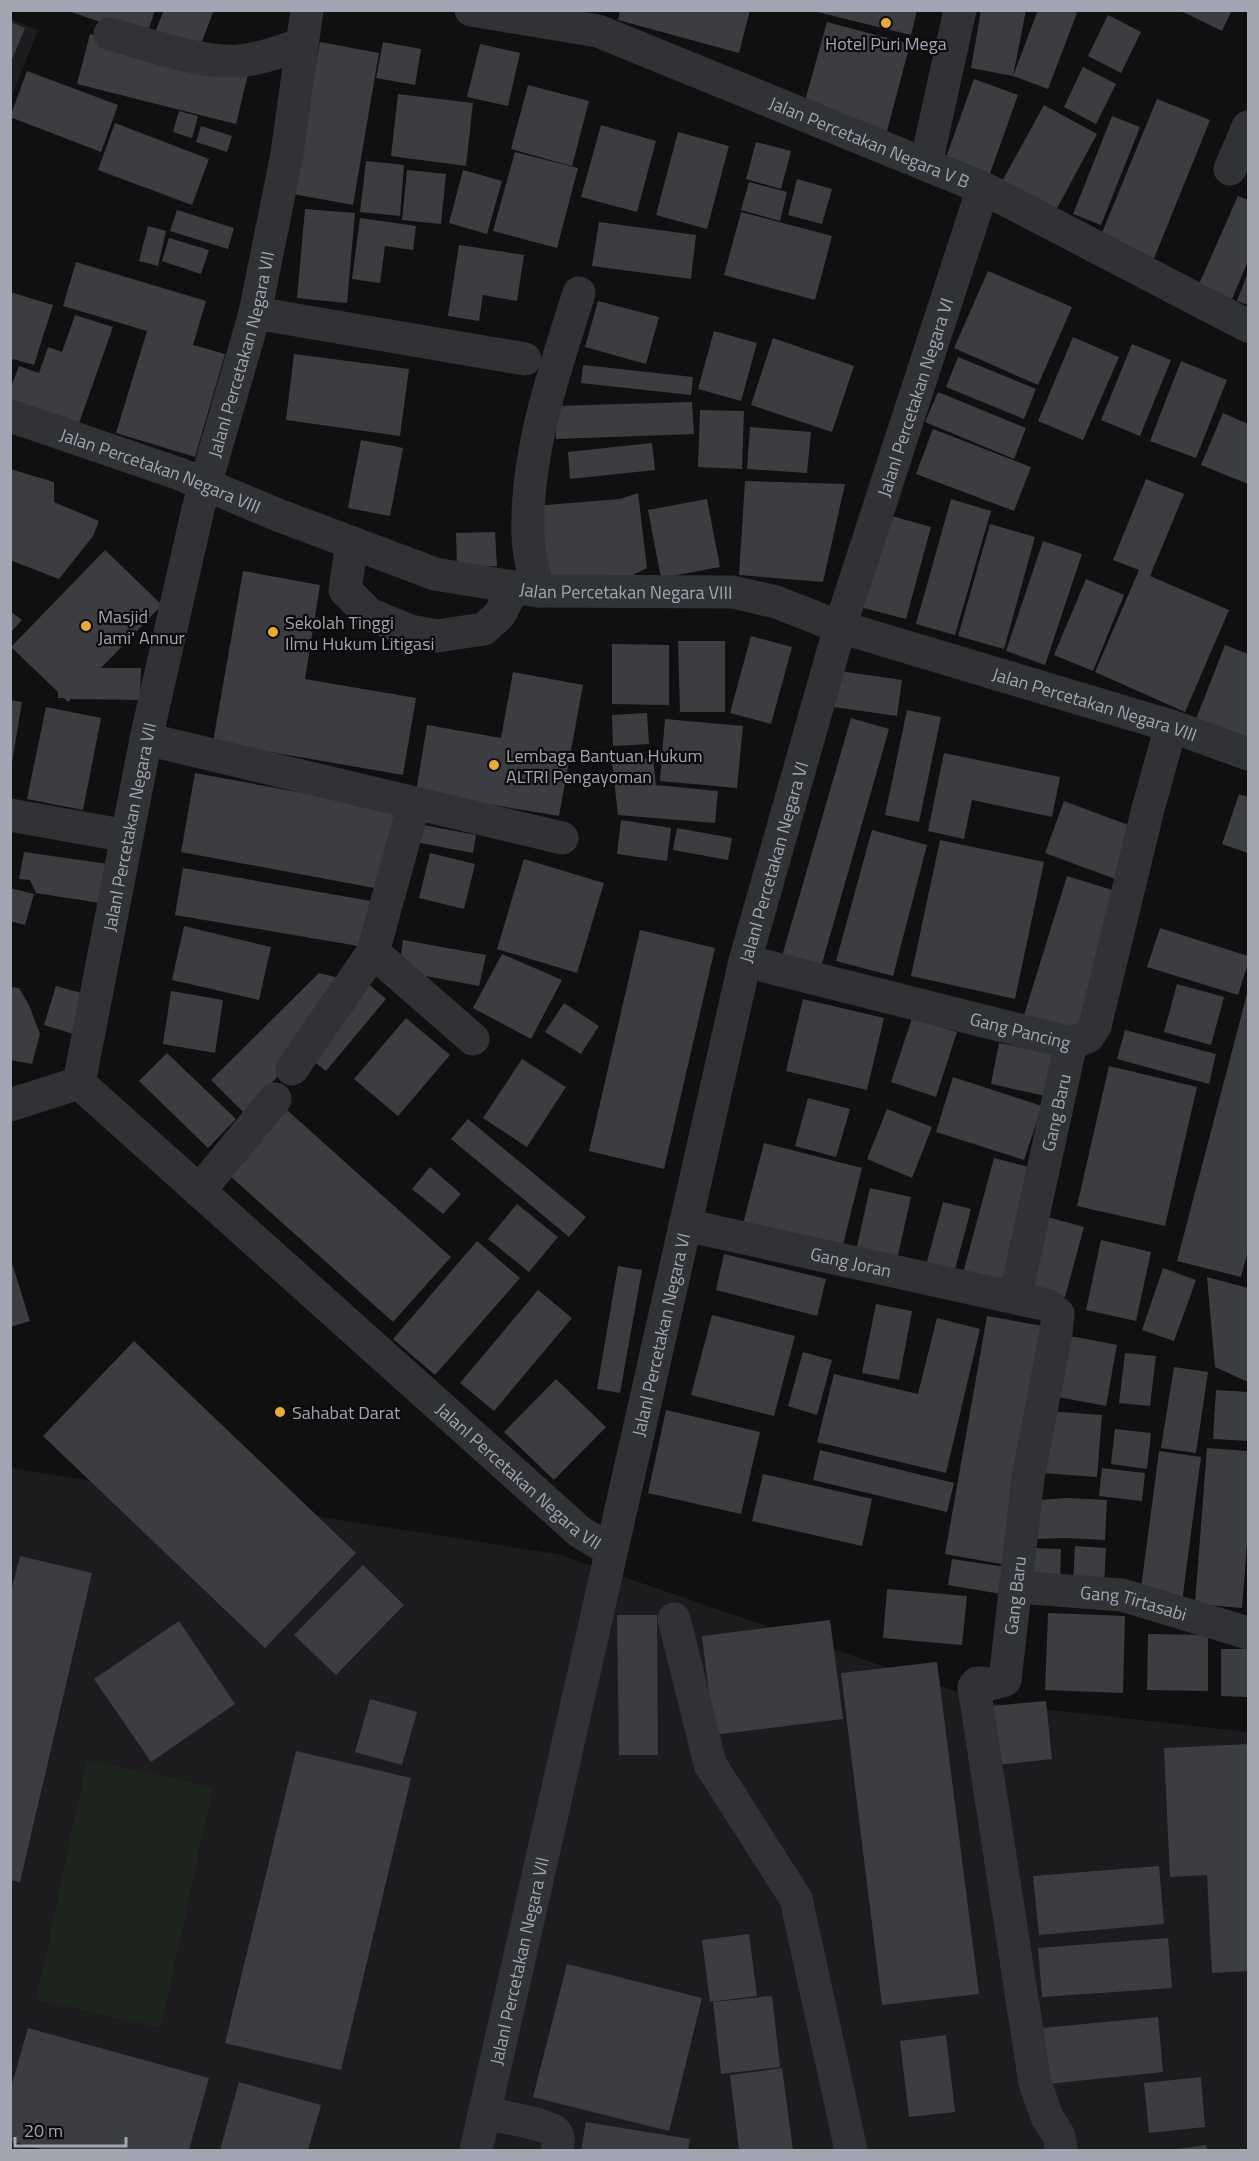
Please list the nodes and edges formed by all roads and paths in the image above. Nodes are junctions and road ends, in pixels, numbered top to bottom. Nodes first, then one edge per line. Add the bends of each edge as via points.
1 (307, 10) edge
2 (471, 10) edge
3 (960, 10) edge
4 (110, 34) dead end
5 (302, 44) junction
6 (1248, 127) edge
7 (926, 164) junction
8 (1230, 169) dead end
9 (983, 188) junction
10 (579, 293) dead end
11 (255, 313) junction
12 (1248, 326) edge
13 (525, 359) dead end
14 (10, 416) edge
15 (204, 484) junction
16 (352, 543) junction
17 (526, 589) junction
18 (840, 627) junction
19 (1171, 726) junction
20 (146, 739) junction
21 (1248, 754) edge
22 (414, 804) junction
23 (10, 815) edge
24 (127, 836) junction
25 (561, 838) dead end
26 (373, 952) junction
27 (745, 961) junction
28 (473, 1039) dead end
29 (1071, 1043) junction
30 (292, 1069) dead end
31 (79, 1083) junction
32 (275, 1099) dead end
33 (10, 1104) edge
34 (200, 1191) junction
35 (685, 1225) junction
36 (1015, 1298) junction
37 (611, 1551) junction
38 (1015, 1587) junction
39 (674, 1619) dead end
40 (1248, 1633) edge
41 (484, 2113) junction
42 (476, 2151) edge
43 (557, 2151) edge
44 (851, 2151) edge
45 (1061, 2151) edge

1 - 5 street, Jalanl Percetakan Negara VII
2 - 7 street, Jalan Percetakan Negara V B via 598,31
3 - 7 street
4 - 5 street via 200,58 238,61
5 - 11 street, Jalanl Percetakan Negara VII via 288,154
6 - 8 street
7 - 9 street, Jalan Percetakan Negara V B
9 - 12 street, Jalan Percetakan Negara V B
9 - 18 street, Jalanl Percetakan Negara VI
10 - 17 street via 544,405 529,487
11 - 13 street
11 - 15 street, Jalanl Percetakan Negara VII
14 - 15 street, Jalan Percetakan Negara VIII
15 - 16 street, Jalan Percetakan Negara VIII
15 - 20 street, Jalanl Percetakan Negara VII
16 - 17 street, Jalan Percetakan Negara VIII via 435,574
16 - 17 street via 345,590 369,614 410,631 437,636 484,629
17 - 18 street, Jalan Percetakan Negara VIII via 733,592 776,602
18 - 19 street, Jalan Percetakan Negara VIII
18 - 27 street, Jalanl Percetakan Negara VI
19 - 21 street, Jalan Percetakan Negara VIII
19 - 29 street, Gang Pancing via 1095,1026 1088,1037
20 - 22 street
20 - 24 street, Jalanl Percetakan Negara VII
22 - 25 street
22 - 26 street
23 - 24 street
24 - 31 street, Jalanl Percetakan Negara VII
26 - 28 street
26 - 30 street
27 - 29 street, Gang Pancing
27 - 35 street, Jalanl Percetakan Negara VI
29 - 36 street, Gang Baru
31 - 33 street
31 - 34 street, Jalanl Percetakan Negara VII
32 - 34 street
34 - 37 street, Jalanl Percetakan Negara VII via 580,1532
35 - 36 street, Gang Joran
35 - 37 street, Jalanl Percetakan Negara VI
36 - 38 street, Gang Baru via 1047,1305 1058,1314 1028,1478
37 - 41 street, Jalanl Percetakan Negara VII
38 - 40 street, Gang Tirtasabi via 1122,1595
38 - 45 street, Gang Baru via 1005,1680 977,1683 974,1687 1035,2083 1047,2117 1059,2136
39 - 44 street via 710,1764 796,1899
41 - 42 street, Jalanl Percetakan Negara VII
41 - 43 street via 546,2127 559,2139

